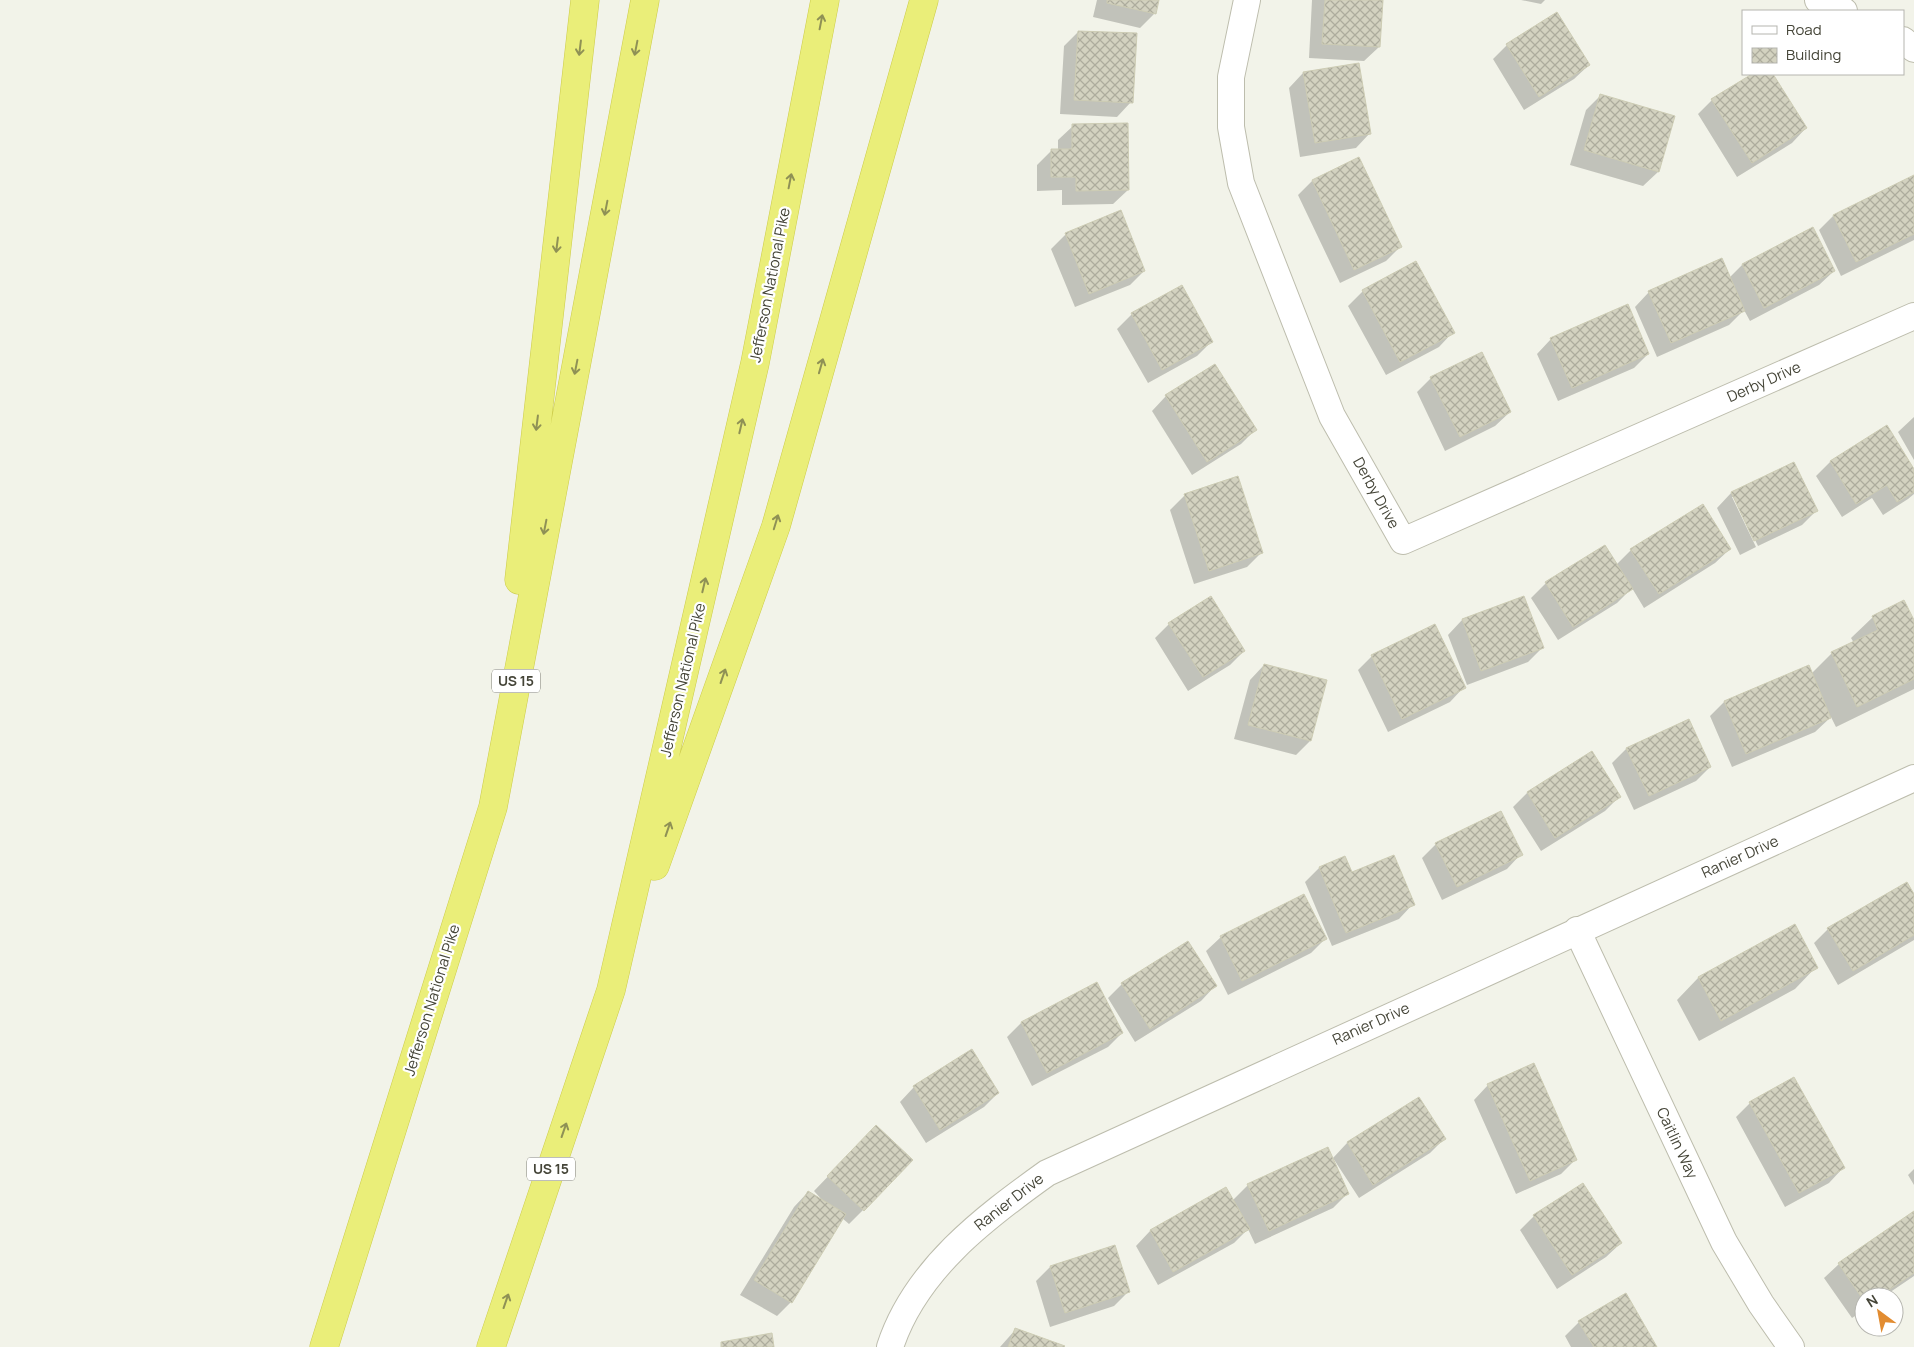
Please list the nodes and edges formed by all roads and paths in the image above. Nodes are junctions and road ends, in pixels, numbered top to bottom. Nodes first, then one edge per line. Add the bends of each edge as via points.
1 (585, 0) edge
2 (645, 0) edge
3 (825, 0) edge
4 (924, 0) edge
5 (1247, 0) edge
6 (1818, 0) edge
7 (1842, 10) edge
8 (1904, 41) edge
9 (1914, 49) edge
10 (1914, 316) edge
11 (1914, 778) edge
12 (492, 807) junction
13 (1577, 930) junction
14 (611, 990) junction
15 (324, 1347) edge
16 (491, 1347) edge
17 (890, 1347) edge
18 (1791, 1347) edge

1 -> 12 highway
2 -> 12 highway, Jefferson National Pike / US 15
14 -> 3 highway, Jefferson National Pike / US 15 via 755,363
14 -> 4 highway via 776,526
5 - 10 street, Derby Drive via 1231,77 1231,127 1241,183 1332,416 1403,541
6 - 7 street
8 - 9 street
11 - 13 street, Ranier Drive
12 - 15 highway, Jefferson National Pike / US 15
13 - 17 street, Ranier Drive via 1046,1173 972,1230 929,1276 908,1306
13 - 18 street, Caitlin Way via 1724,1242 1760,1304
16 -> 14 highway, Jefferson National Pike / US 15

